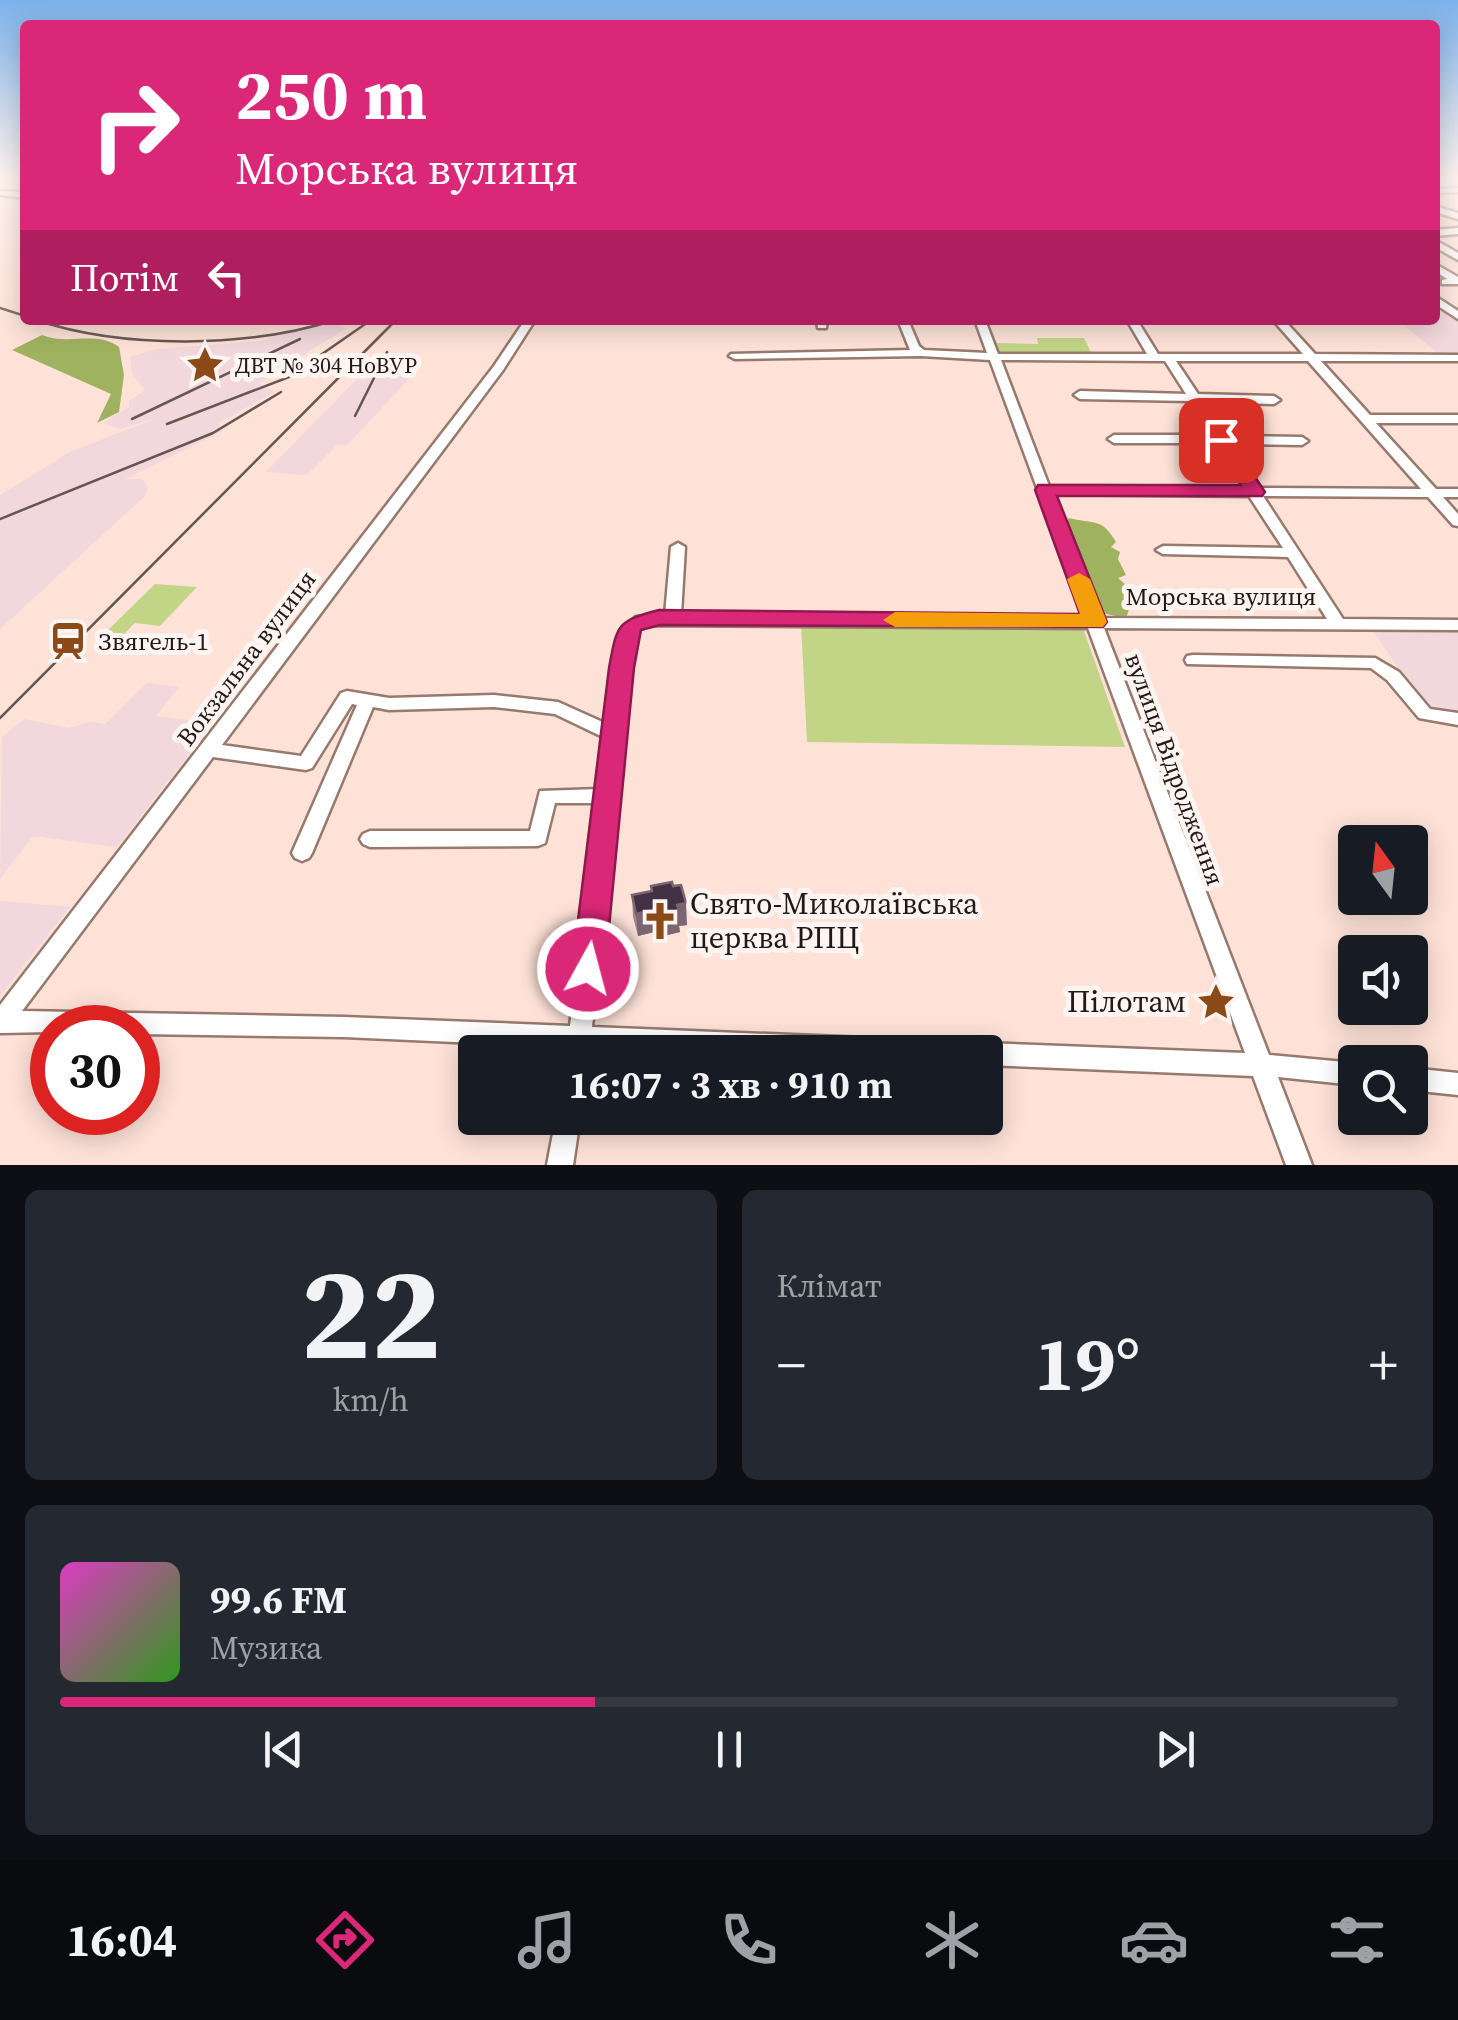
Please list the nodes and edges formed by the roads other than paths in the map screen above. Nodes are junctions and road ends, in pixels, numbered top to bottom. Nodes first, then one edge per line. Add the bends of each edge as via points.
1 (1440, 270) edge
2 (1445, 282) dead end
3 (527, 325) edge
4 (905, 325) edge
5 (982, 325) edge
6 (1136, 325) edge
7 (1283, 325) edge
8 (921, 353) junction
9 (735, 356) dead end
10 (1161, 356) junction
11 (994, 357) junction
12 (1458, 358) edge
13 (1314, 359) junction
14 (1080, 395) dead end
15 (1195, 399) junction
16 (1274, 400) dead end
17 (1368, 419) junction
18 (1458, 419) edge
19 (1114, 438) dead end
20 (1221, 440) junction
21 (1302, 441) dead end
22 (1045, 490) junction
23 (1255, 492) junction
24 (1430, 492) junction
25 (1458, 493) edge
26 (1458, 522) edge
27 (678, 547) dead end
28 (1163, 550) dead end
29 (1293, 553) junction
30 (673, 617) junction
31 (1336, 621) junction
32 (1095, 622) junction
33 (1458, 624) edge
34 (1194, 660) dead end
35 (368, 700) junction
36 (1458, 719) edge
37 (616, 736) junction
38 (209, 750) junction
39 (306, 763) junction
40 (338, 769) junction
41 (608, 796) junction
42 (370, 839) dead end
43 (302, 853) dead end
44 (1, 1022) edge
45 (580, 1035) edge
46 (458, 1036) edge
47 (1003, 1055) edge
48 (1262, 1065) junction
49 (1338, 1072) edge
50 (1428, 1081) edge
51 (1458, 1084) edge
52 (565, 1135) edge
53 (560, 1165) edge
54 (1298, 1165) edge

1 - 2 street via 1457,281
3 - 38 street, Вокзальна вулиця
4 - 8 street
5 - 11 street, вулиця Відродження
6 - 10 street
7 - 13 street
8 - 9 street
8 - 11 street
10 - 11 street
10 - 13 street
10 - 15 street
11 - 22 street, вулиця Відродження
12 - 13 street
13 - 17 street
14 - 15 street
15 - 16 street
15 - 20 street
17 - 18 street
17 - 24 street
19 - 20 street
20 - 21 street
20 - 23 street
22 - 23 street
22 - 32 street, вулиця Відродження
23 - 24 street
23 - 29 street
24 - 25 street
24 - 26 street
27 - 30 street
28 - 29 street
29 - 31 street
30 - 32 street, Морська вулиця
30 - 37 street, Морська вулиця via 642,620 628,631
31 - 32 street, Морська вулиця
31 - 33 street, Морська вулиця
32 - 48 street, вулиця Відродження
34 - 36 street via 1374,662 1425,714
35 - 37 street via 558,708
35 - 39 street via 347,697
35 - 40 street
37 - 41 street
38 - 39 street
38 - 44 street, Вокзальна вулиця
39 - 40 street
40 - 43 street
41 - 42 street via 547,796 538,838
41 - 45 street
44 - 46 street via 344,1027
47 - 48 street
48 - 49 street
48 - 54 street, вулиця Відродження
50 - 51 street
52 - 53 street

